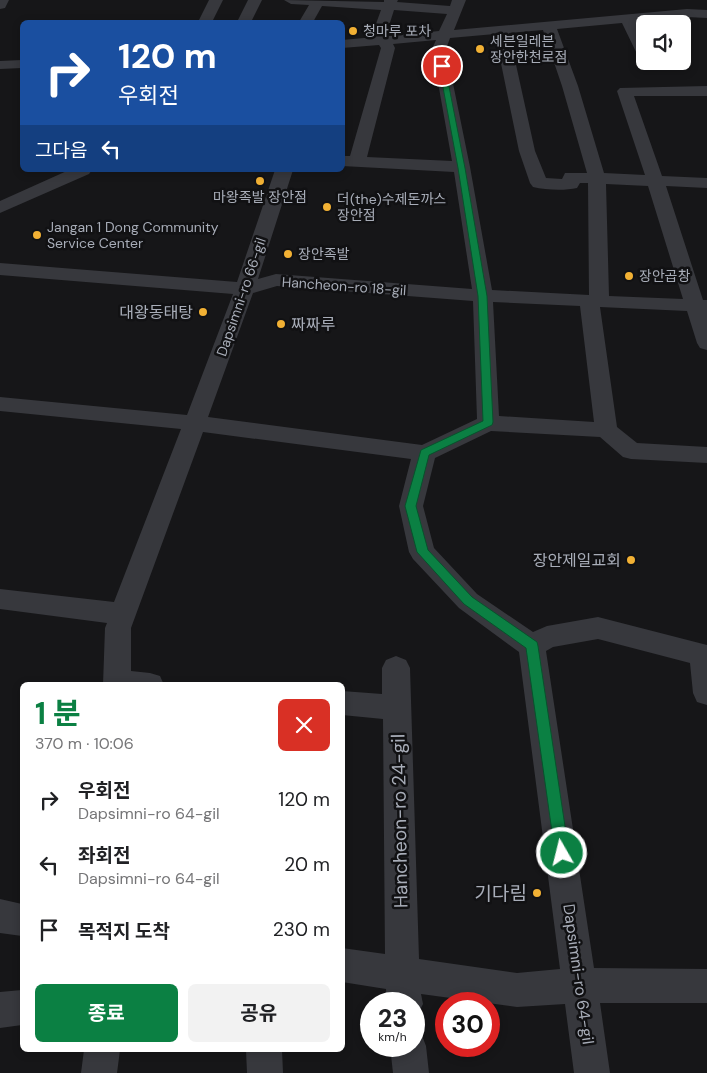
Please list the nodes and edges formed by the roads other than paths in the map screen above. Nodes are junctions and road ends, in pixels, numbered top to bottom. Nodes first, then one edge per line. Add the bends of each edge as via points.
1 (2, 0) edge
2 (216, 0) edge
3 (255, 0) edge
4 (291, 0) edge
5 (317, 2) junction
6 (390, 3) edge
7 (0, 4) edge
8 (457, 5) edge
9 (344, 7) edge
10 (707, 14) edge
11 (627, 18) junction
12 (206, 20) edge
13 (245, 20) edge
14 (307, 20) edge
15 (549, 25) junction
16 (501, 29) junction
17 (444, 34) junction
18 (636, 36) edge
19 (383, 40) junction
20 (345, 44) edge
21 (0, 64) edge
22 (20, 64) edge
23 (652, 70) edge
24 (662, 91) junction
25 (707, 91) edge
26 (350, 162) edge
27 (462, 168) junction
28 (79, 172) edge
29 (283, 172) edge
30 (597, 178) junction
31 (656, 182) junction
32 (707, 183) edge
33 (0, 208) edge
34 (0, 269) edge
35 (245, 289) junction
36 (483, 296) junction
37 (594, 301) junction
38 (701, 306) edge
39 (707, 342) edge
40 (0, 404) edge
41 (488, 422) junction
42 (195, 423) junction
43 (606, 430) junction
44 (424, 453) junction
45 (707, 455) edge
46 (0, 599) edge
47 (124, 614) junction
48 (532, 646) junction
49 (705, 655) edge
50 (396, 668) dead end
51 (117, 682) edge
52 (707, 693) edge
53 (345, 703) edge
54 (397, 708) junction
55 (0, 916) edge
56 (20, 920) edge
57 (345, 966) edge
58 (581, 985) junction
59 (707, 986) edge
60 (403, 988) edge
61 (20, 1008) edge
62 (0, 1010) edge
63 (102, 1052) edge
64 (264, 1052) edge
65 (409, 1057) edge
66 (100, 1073) edge
67 (265, 1073) edge
68 (411, 1073) edge
69 (592, 1073) edge

1 - 7 street
2 - 12 street
3 - 13 street
4 - 5 street
5 - 9 street
5 - 14 street
6 - 8 street
6 - 9 street
6 - 19 street via 380,32
8 - 17 street
10 - 11 street
11 - 15 street
11 - 18 street
15 - 16 street
15 - 30 street
16 - 17 street
16 - 30 street via 527,151 539,183 571,184 571,177
17 - 19 street
17 - 27 street via 438,49
19 - 20 street
19 - 26 street via 388,48
21 - 22 street
23 - 24 street
24 - 25 street
24 - 31 street via 625,91
26 - 27 street
27 - 36 street
28 - 33 street
29 - 35 street, Dapsimni-ro 66-gil
30 - 31 street
30 - 37 street
31 - 32 street
31 - 38 street
34 - 35 street, Hancheon-ro 18-gil
35 - 36 street, Hancheon-ro 18-gil via 276,280
35 - 42 street, Dapsimni-ro 66-gil
36 - 37 street, Hancheon-ro 18-gil
36 - 41 street
37 - 38 street, Hancheon-ro 18-gil
37 - 43 street
38 - 39 street
40 - 42 street
41 - 43 street
41 - 44 street
42 - 44 street
42 - 47 street, Dapsimni-ro 66-gil
43 - 45 street via 631,451
44 - 48 street via 411,506 422,552 468,601
46 - 47 street
47 - 51 street, Dapsimni-ro 66-gil via 118,628
48 - 49 street via 547,637 598,628
48 - 58 street, Dapsimni-ro 64-gil
49 - 52 street
50 - 54 street, Hancheon-ro 24-gil
53 - 54 street
54 - 60 street, Hancheon-ro 24-gil
55 - 56 street
57 - 60 street
58 - 59 street
58 - 60 street via 517,990
58 - 69 street, Dapsimni-ro 64-gil
61 - 62 street
63 - 66 street
64 - 67 street
65 - 68 street

